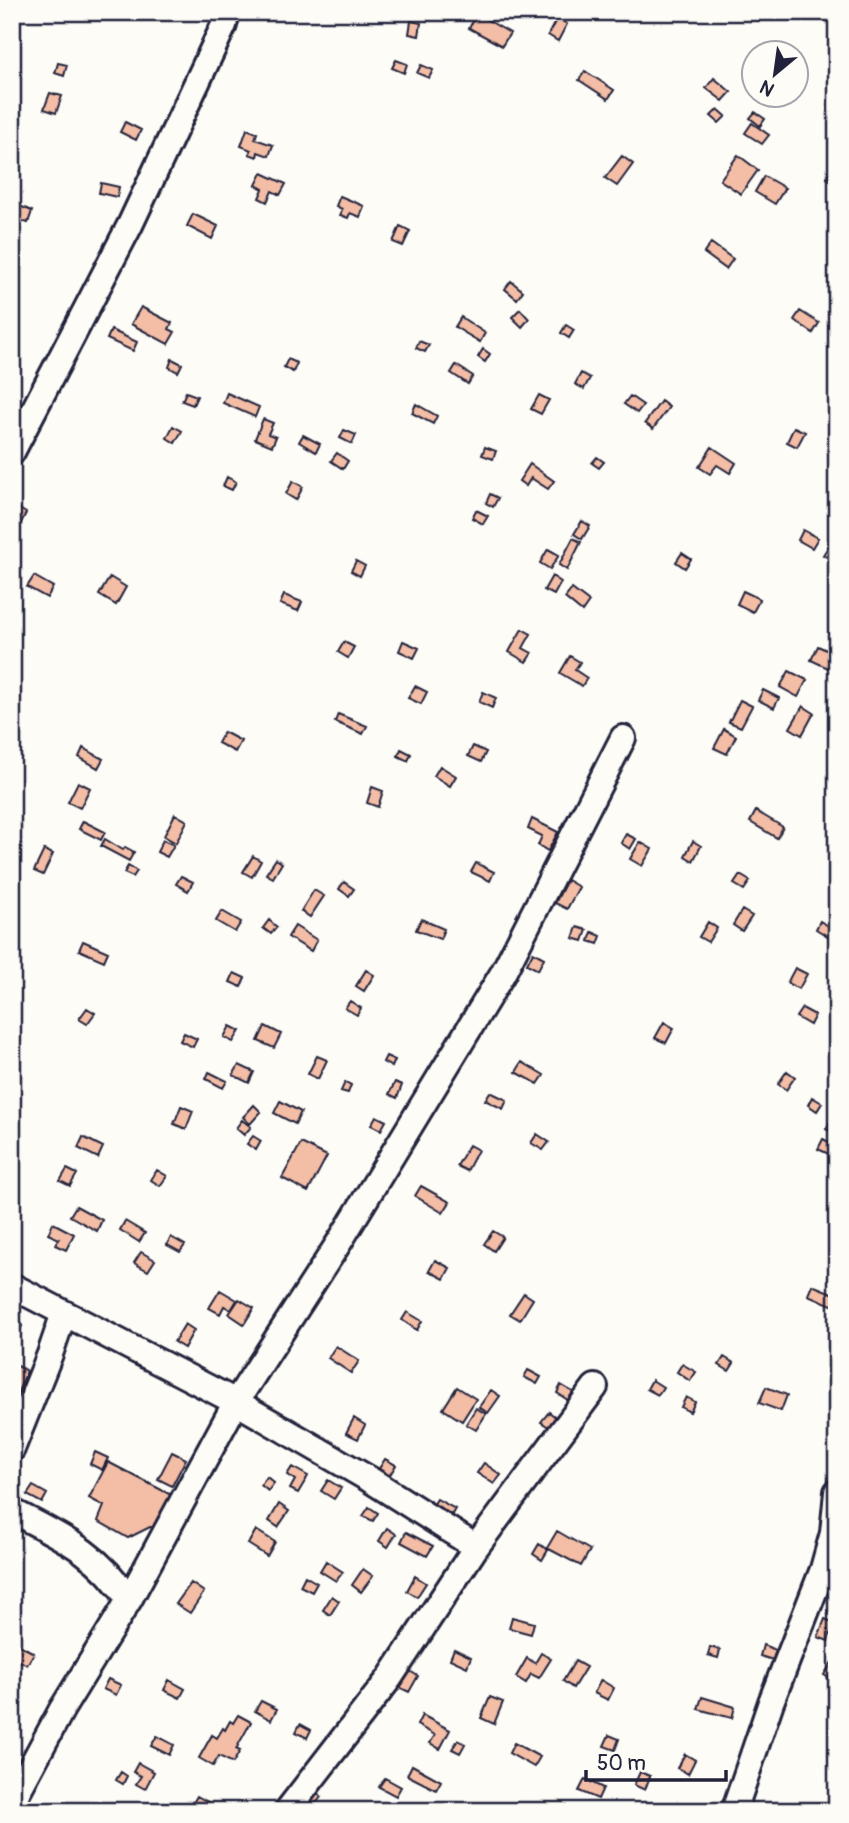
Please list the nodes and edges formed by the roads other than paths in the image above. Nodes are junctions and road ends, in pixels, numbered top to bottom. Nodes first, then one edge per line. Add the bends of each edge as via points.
1 (227, 12) edge
2 (12, 452) edge
3 (624, 738) dead end
4 (12, 1286) edge
5 (64, 1313) junction
6 (595, 1387) dead end
7 (236, 1402) junction
8 (12, 1448) edge
9 (837, 1492) edge
10 (12, 1511) edge
11 (476, 1547) junction
12 (129, 1600) junction
13 (12, 1802) edge
14 (287, 1811) edge
15 (734, 1811) edge

1 - 2 street via 130,225
3 - 7 street via 503,973
4 - 5 street
5 - 7 street
5 - 8 street
6 - 11 street
7 - 11 street
7 - 12 street
9 - 15 street via 823,1569
10 - 12 street via 97,1561
11 - 14 street via 389,1679
12 - 13 street

